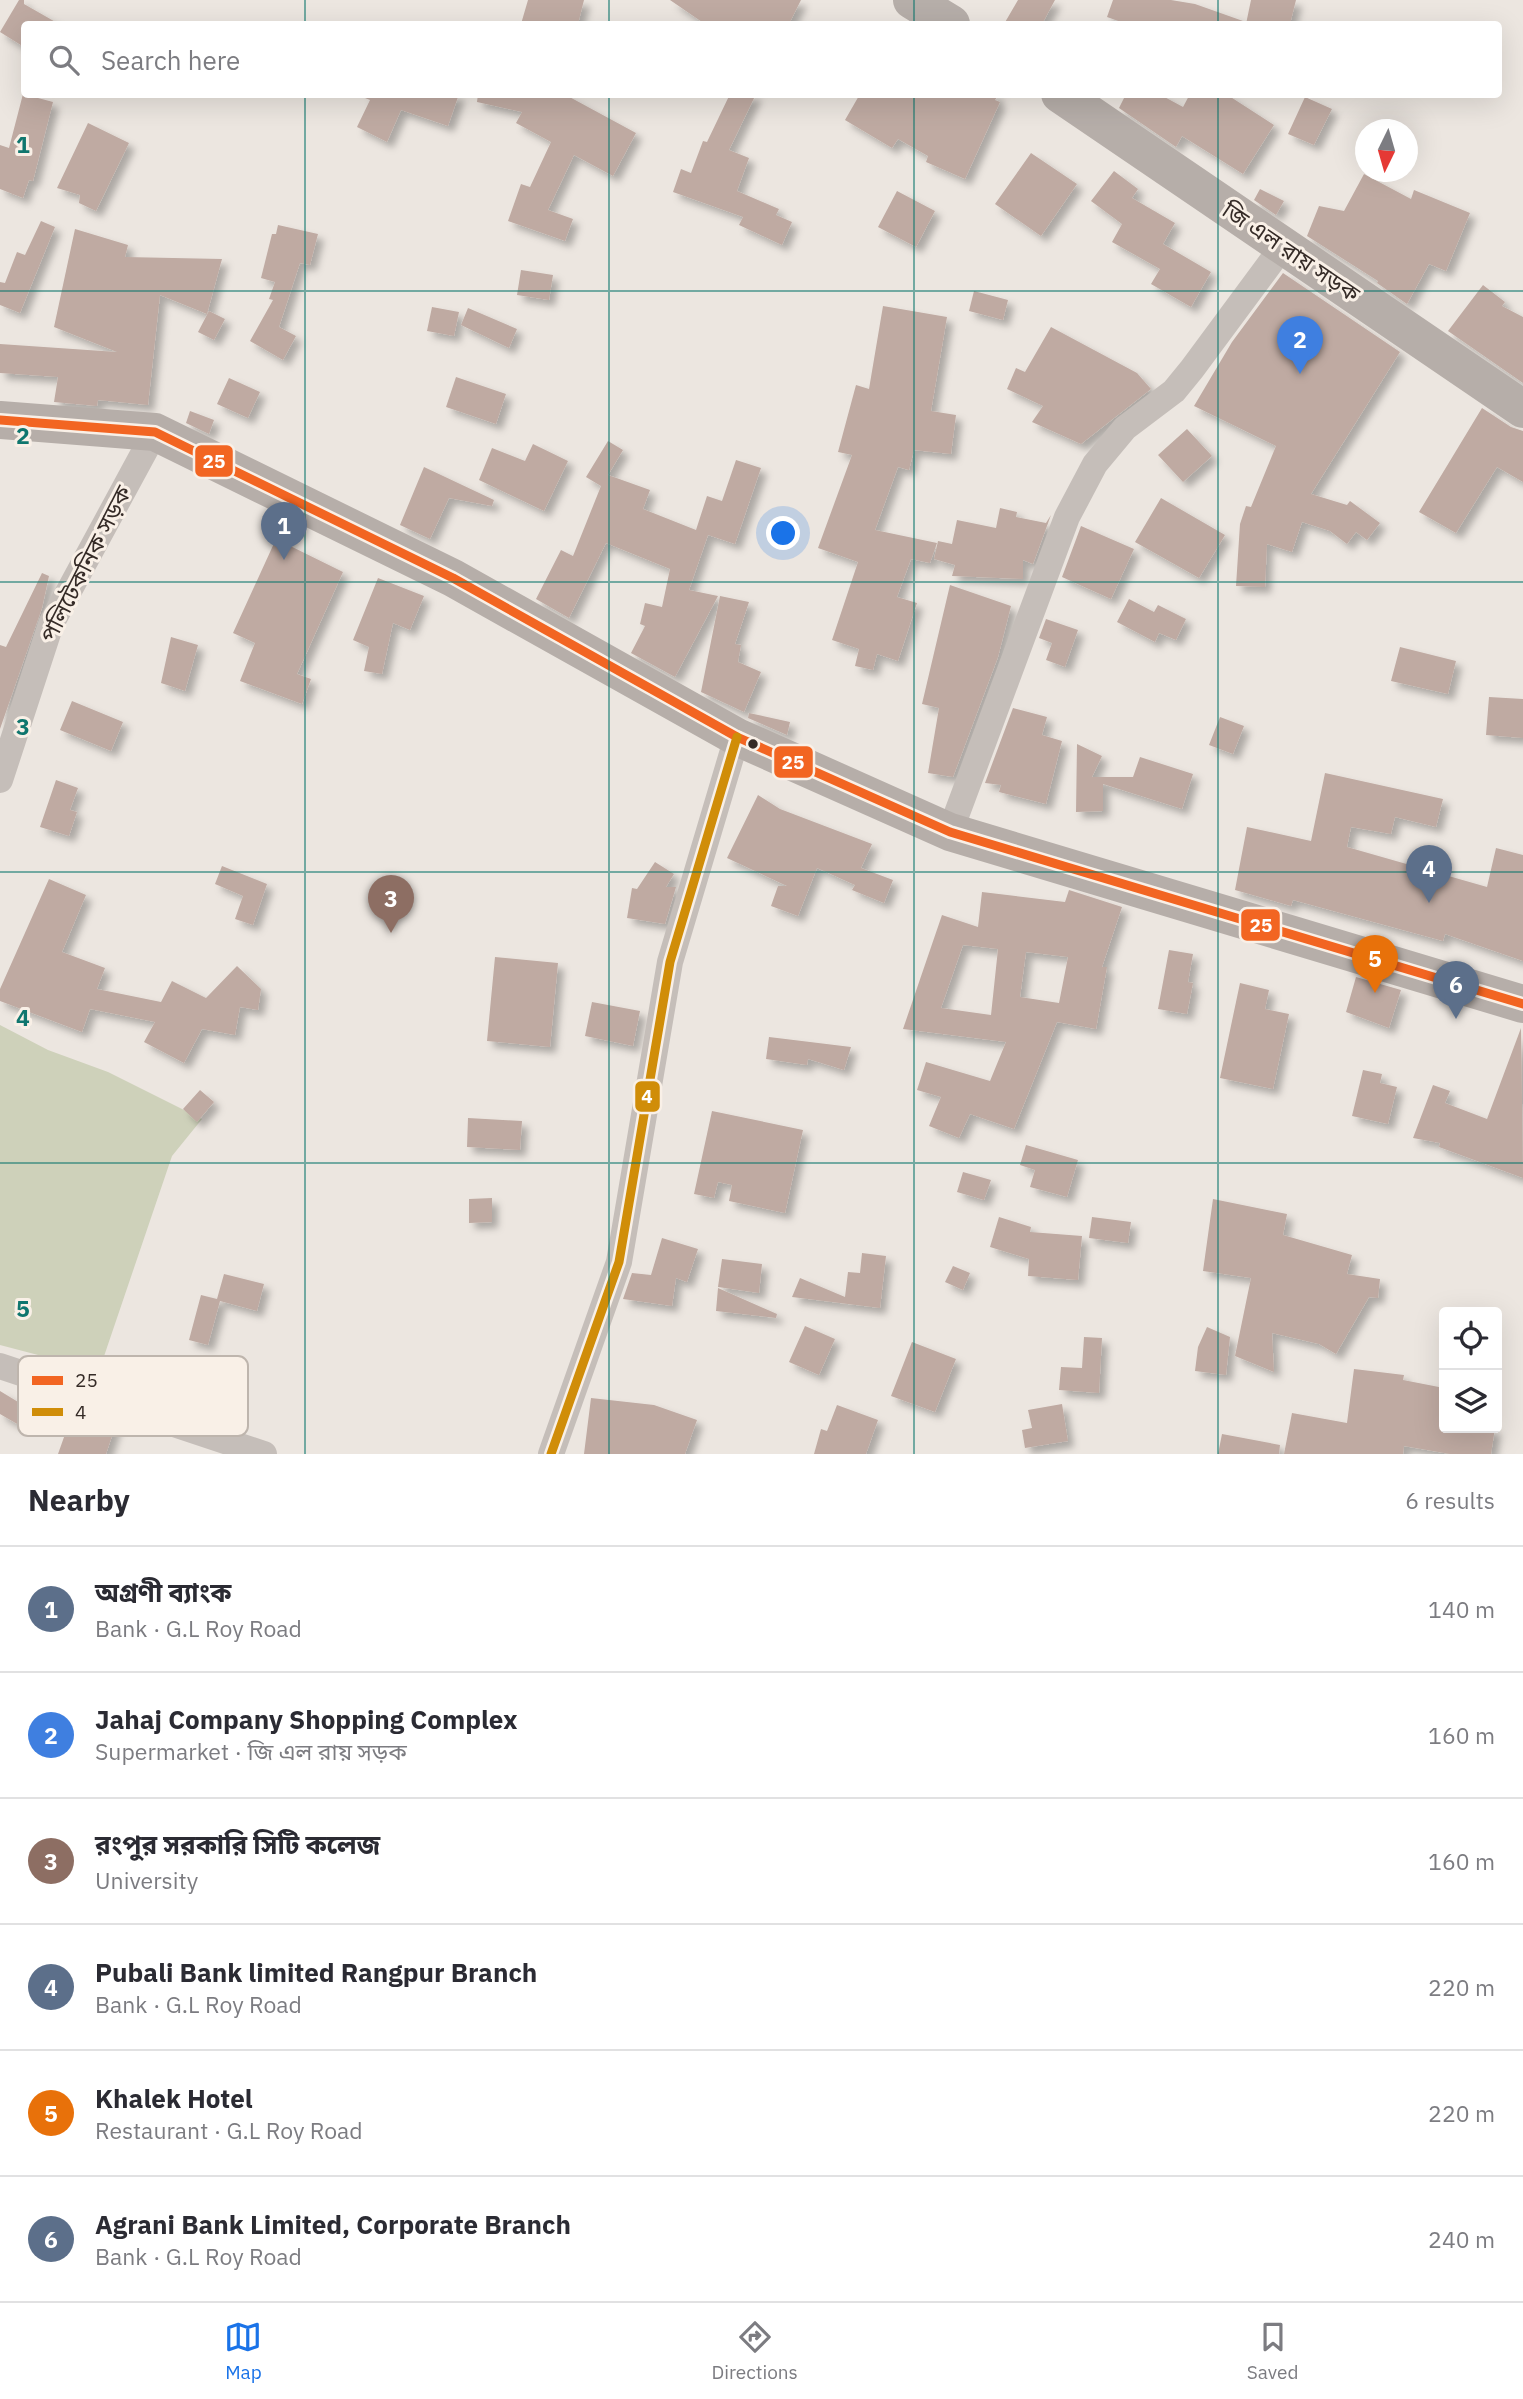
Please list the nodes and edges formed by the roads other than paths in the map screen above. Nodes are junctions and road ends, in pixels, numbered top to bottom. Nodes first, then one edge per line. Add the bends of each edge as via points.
1 (912, 0) edge
2 (946, 21) edge
3 (1066, 98) edge
4 (1283, 246) junction
5 (1523, 409) edge
6 (0, 420) edge
7 (155, 432) junction
8 (737, 737) junction
9 (0, 780) edge
10 (950, 832) junction
11 (1523, 1004) edge
12 (0, 1366) edge
13 (18, 1372) edge
14 (210, 1436) edge
15 (264, 1454) edge
16 (551, 1454) edge

1 - 2 main road
3 - 4 main road, জি এল রায় সড়ক
4 - 5 main road, জি এল রায় সড়ক
4 - 10 street via 1174,391 1125,428 1095,464 1068,517
6 - 7 main road
7 - 8 main road via 453,578
7 - 9 street, পলিটেকনিক সড়ক via 51,624
8 - 10 main road
8 - 16 street via 670,962 619,1262
10 - 11 main road
12 - 13 street
14 - 15 street

